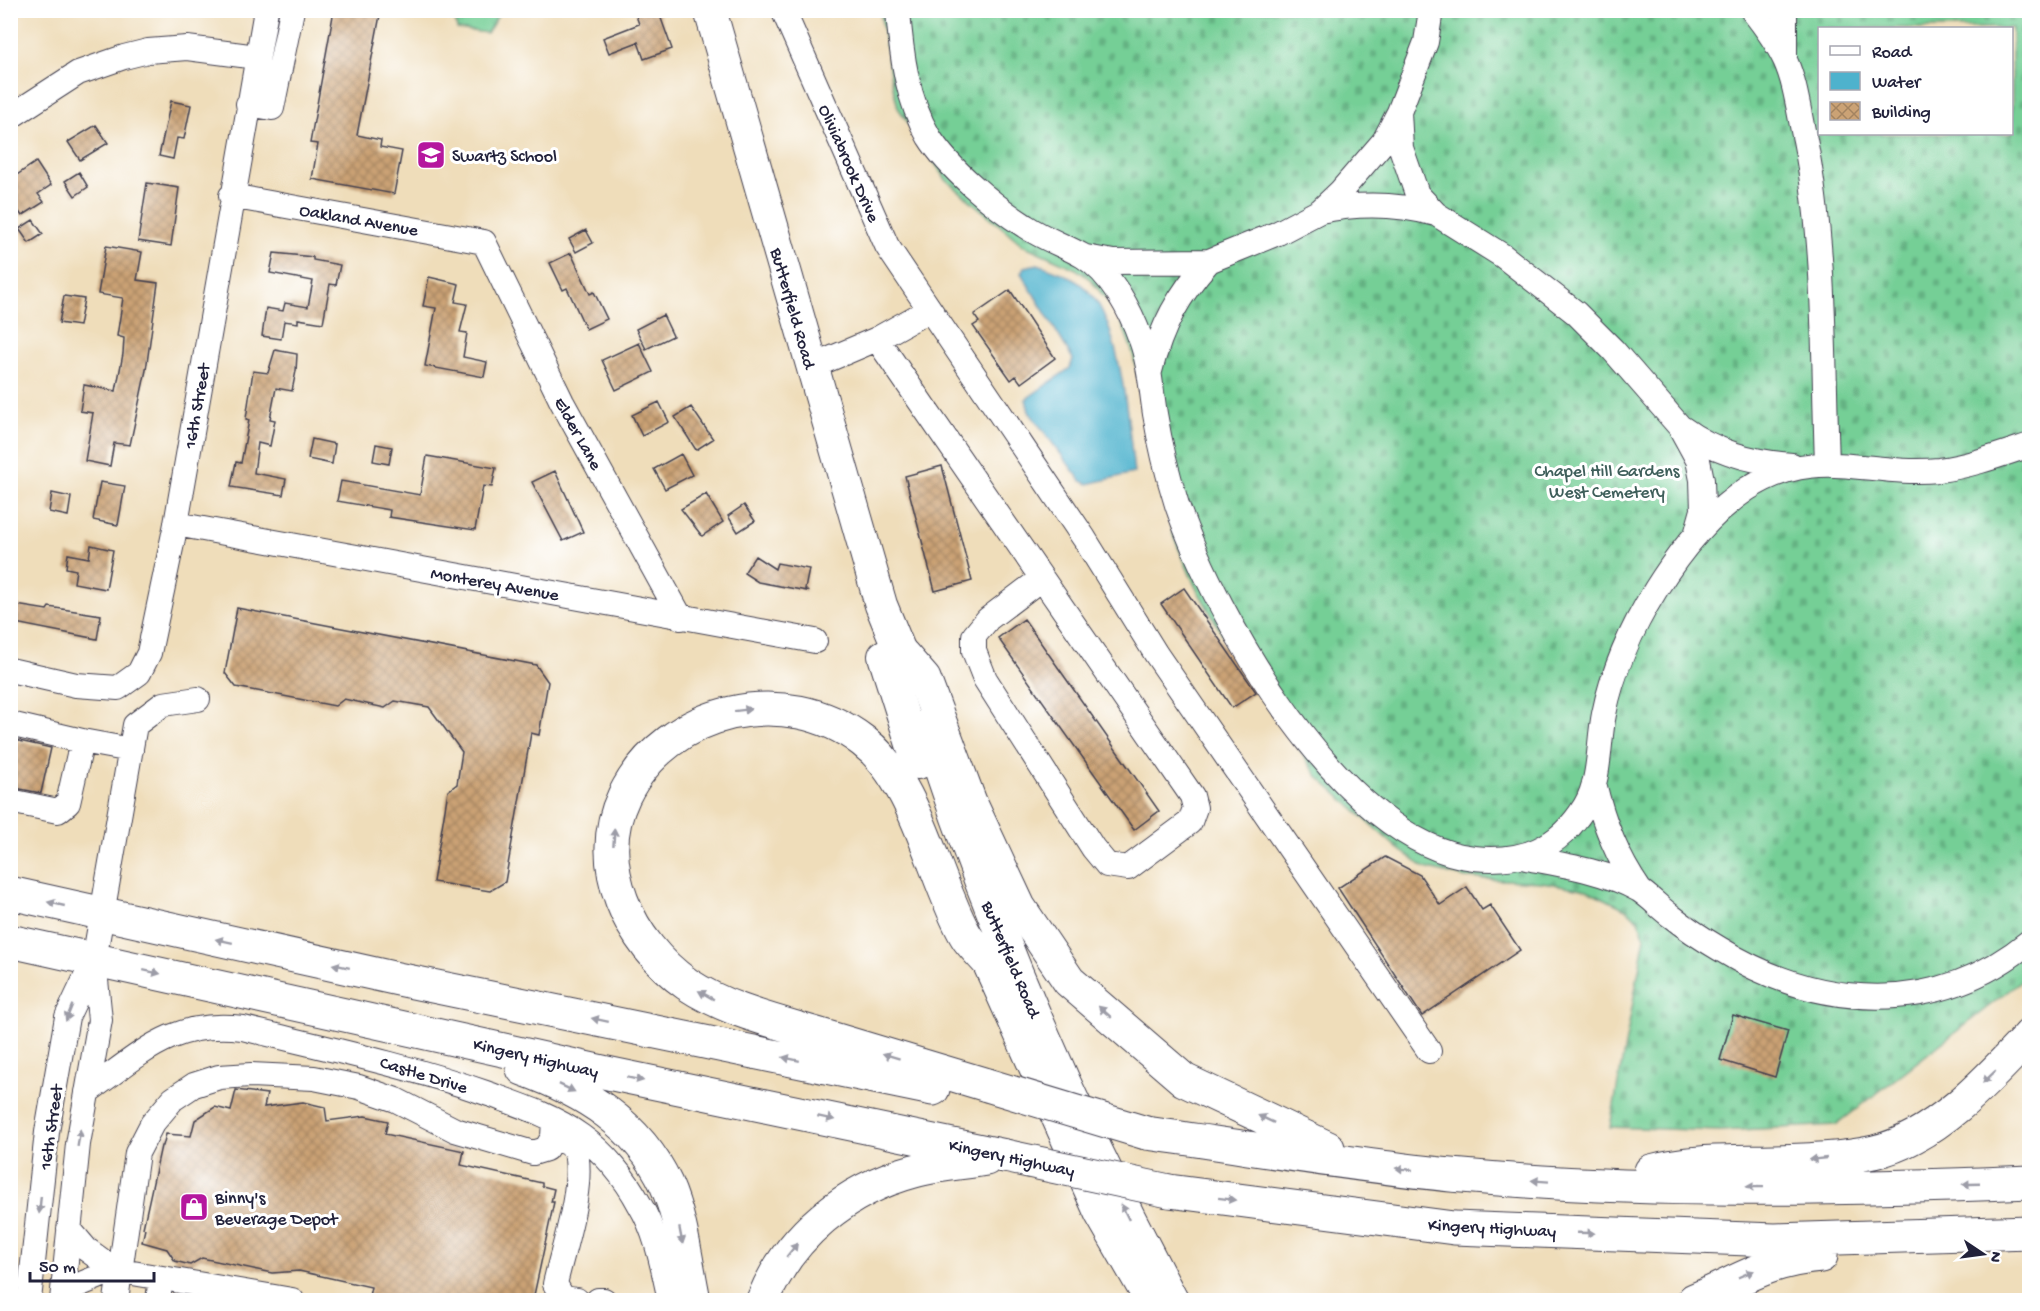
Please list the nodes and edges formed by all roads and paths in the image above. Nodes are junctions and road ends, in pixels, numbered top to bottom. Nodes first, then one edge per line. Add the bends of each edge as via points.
1 (266, 10) edge
2 (292, 10) edge
3 (710, 10) edge
4 (783, 10) edge
5 (898, 10) edge
6 (1431, 10) edge
7 (1752, 10) edge
8 (1785, 10) edge
9 (257, 57) junction
10 (1785, 60) junction
11 (248, 104) junction
12 (1400, 112) junction
13 (10, 117) edge
14 (231, 196) junction
15 (1320, 211) junction
16 (1436, 214) junction
17 (485, 245) joint
18 (1086, 257) junction
19 (1209, 261) junction
20 (929, 310) junction
21 (877, 339) junction
22 (811, 367) junction
23 (1150, 371) junction
24 (1680, 427) junction
25 (2030, 445) edge
26 (1827, 463) junction
27 (1803, 466) junction
28 (176, 524) junction
29 (1695, 537) junction
30 (1042, 578) junction
31 (881, 605) junction
32 (681, 618) junction
33 (815, 641) dead end
34 (903, 655) junction
35 (15, 671) edge
36 (198, 699) dead end
37 (10, 724) edge
38 (82, 741) junction
39 (131, 750) junction
40 (1594, 783) junction
41 (10, 801) edge
42 (1526, 858) junction
43 (1640, 891) junction
44 (10, 893) edge
45 (102, 915) junction
46 (10, 941) edge
47 (2030, 941) edge
48 (94, 960) junction
49 (989, 963) junction
50 (270, 998) junction
51 (2030, 1035) edge
52 (321, 1047) junction
53 (1429, 1051) dead end
54 (314, 1078) junction
55 (87, 1092) junction
56 (990, 1093) junction
57 (554, 1128) junction
58 (1005, 1156) junction
59 (1357, 1162) junction
60 (2030, 1182) edge
61 (1598, 1185) junction
62 (1101, 1213) junction
63 (69, 1229) junction
64 (2024, 1232) edge
65 (118, 1270) junction
66 (160, 1289) edge
67 (29, 1300) edge
68 (62, 1300) edge
69 (116, 1300) edge
70 (292, 1300) edge
71 (578, 1300) edge
72 (598, 1300) edge
73 (604, 1300) edge
74 (670, 1300) edge
75 (694, 1300) edge
76 (763, 1300) edge
77 (1130, 1300) edge
78 (1151, 1300) edge
79 (1172, 1300) edge
80 (1694, 1300) edge

1 - 9 street, 16th Street
2 - 11 street via 272,108
3 - 22 main road, Butterfield Road
4 - 20 street, Oliviabrook Drive via 887,246
5 - 18 street via 910,90 930,139 954,167 1022,225
6 - 12 street via 1426,42
7 - 10 street
8 - 10 street
9 - 11 street, 16th Street
9 - 13 street via 187,48 148,51 78,73
10 - 26 street via 1798,104 1819,239
11 - 14 street, 16th Street
12 - 15 street via 1384,141
12 - 16 street via 1400,138 1409,174 1417,194
14 - 17 street, Oakland Avenue
14 - 28 street, 16th Street
15 - 16 street via 1368,206
15 - 19 street
16 - 24 street via 1503,256 1576,313 1614,350
17 - 32 street, Elder Lane via 562,402
18 - 19 street via 1123,262
18 - 23 street via 1108,278 1125,304 1141,338
19 - 23 street via 1164,324
20 - 21 street
20 - 53 street, Oliviabrook Drive via 1084,538 1163,663
21 - 22 street
21 - 30 street
22 - 31 main road, Butterfield Road
23 - 42 street via 1155,417 1167,467 1190,537 1210,584 1256,669 1302,732 1350,787 1382,816 1420,842 1446,854
24 - 27 street via 1703,443 1730,454 1763,463
24 - 29 street via 1698,460 1702,480 1704,502
25 - 26 street via 1940,470
26 - 27 street
27 - 29 street via 1777,473 1750,487
28 - 32 street, Monterey Avenue
28 - 35 street, 16th Street via 149,653 139,674 118,688 76,685
29 - 40 street via 1654,594 1613,673
30 - 30 street via 1192,796 1196,808 1190,822 1128,868 1107,865 1093,848 985,679 974,651 974,636 988,619
31 - 34 main road, Butterfield Road
31 - 49 main road, Butterfield Road via 881,648 937,823
32 - 33 street, Monterey Avenue
59 -> 34 highway via 1184,1080 1069,981 1018,907 970,802 924,678
79 -> 34 main road, Butterfield Road via 1071,1099 986,898
36 - 39 street, 16th Street via 163,704 135,725
37 - 38 street
38 - 39 street
38 - 41 street via 68,803 58,811
39 - 45 street, 16th Street
40 - 42 street via 1585,806 1568,826
40 - 43 street via 1610,838
42 - 43 street via 1586,870
43 - 47 street via 1672,917 1755,968 1792,983 1827,991 1869,996 1925,994 1968,981 2014,955
45 -> 44 highway
45 - 48 street, 16th Street
56 -> 45 highway
46 - 48 highway, Kingery Highway
48 -> 50 highway, Kingery Highway
48 - 55 street, 16th Street via 100,1020
48 -> 67 street, 16th Street via 67,1017 47,1132
56 -> 49 highway via 740,1011 688,985 662,964 628,917 616,884 615,825 624,796 660,748 704,721 733,711 763,707 827,719 865,742 891,770 967,938
49 - 62 highway, Butterfield Road
50 -> 58 highway, Kingery Highway
50 -> 75 highway via 476,1053 539,1075 603,1108 626,1126 666,1184 678,1219
51 -> 61 highway via 1962,1102 1927,1128 1876,1152 1814,1160 1677,1164
52 - 54 street
52 - 55 street, Castle Drive via 243,1028 193,1028 142,1053
52 - 57 street, Castle Drive via 437,1076
54 - 57 street via 359,1087 396,1100 455,1130 532,1153 546,1149
54 - 65 street via 219,1077 194,1085 173,1100 152,1124 137,1153
63 -> 55 street, 16th Street
56 - 59 highway, bridge via 1146,1133
57 - 71 street via 574,1147 578,1161 555,1284 562,1298
57 - 74 street, Castle Drive via 599,1151 641,1205 656,1242
58 -> 64 highway, Kingery Highway, bridge via 1169,1191 1454,1228 1775,1240
76 -> 58 highway via 771,1279 809,1230 858,1194 915,1171
61 -> 59 highway via 1452,1175
60 -> 61 highway via 1872,1189
62 - 77 highway
62 - 78 highway, Butterfield Road
63 - 65 street via 86,1249
63 - 68 street, 16th Street
80 -> 64 highway via 1757,1270 1792,1259 1991,1245
65 - 66 street
65 - 68 street via 76,1286
65 - 69 street
66 - 70 street
72 - 73 street

